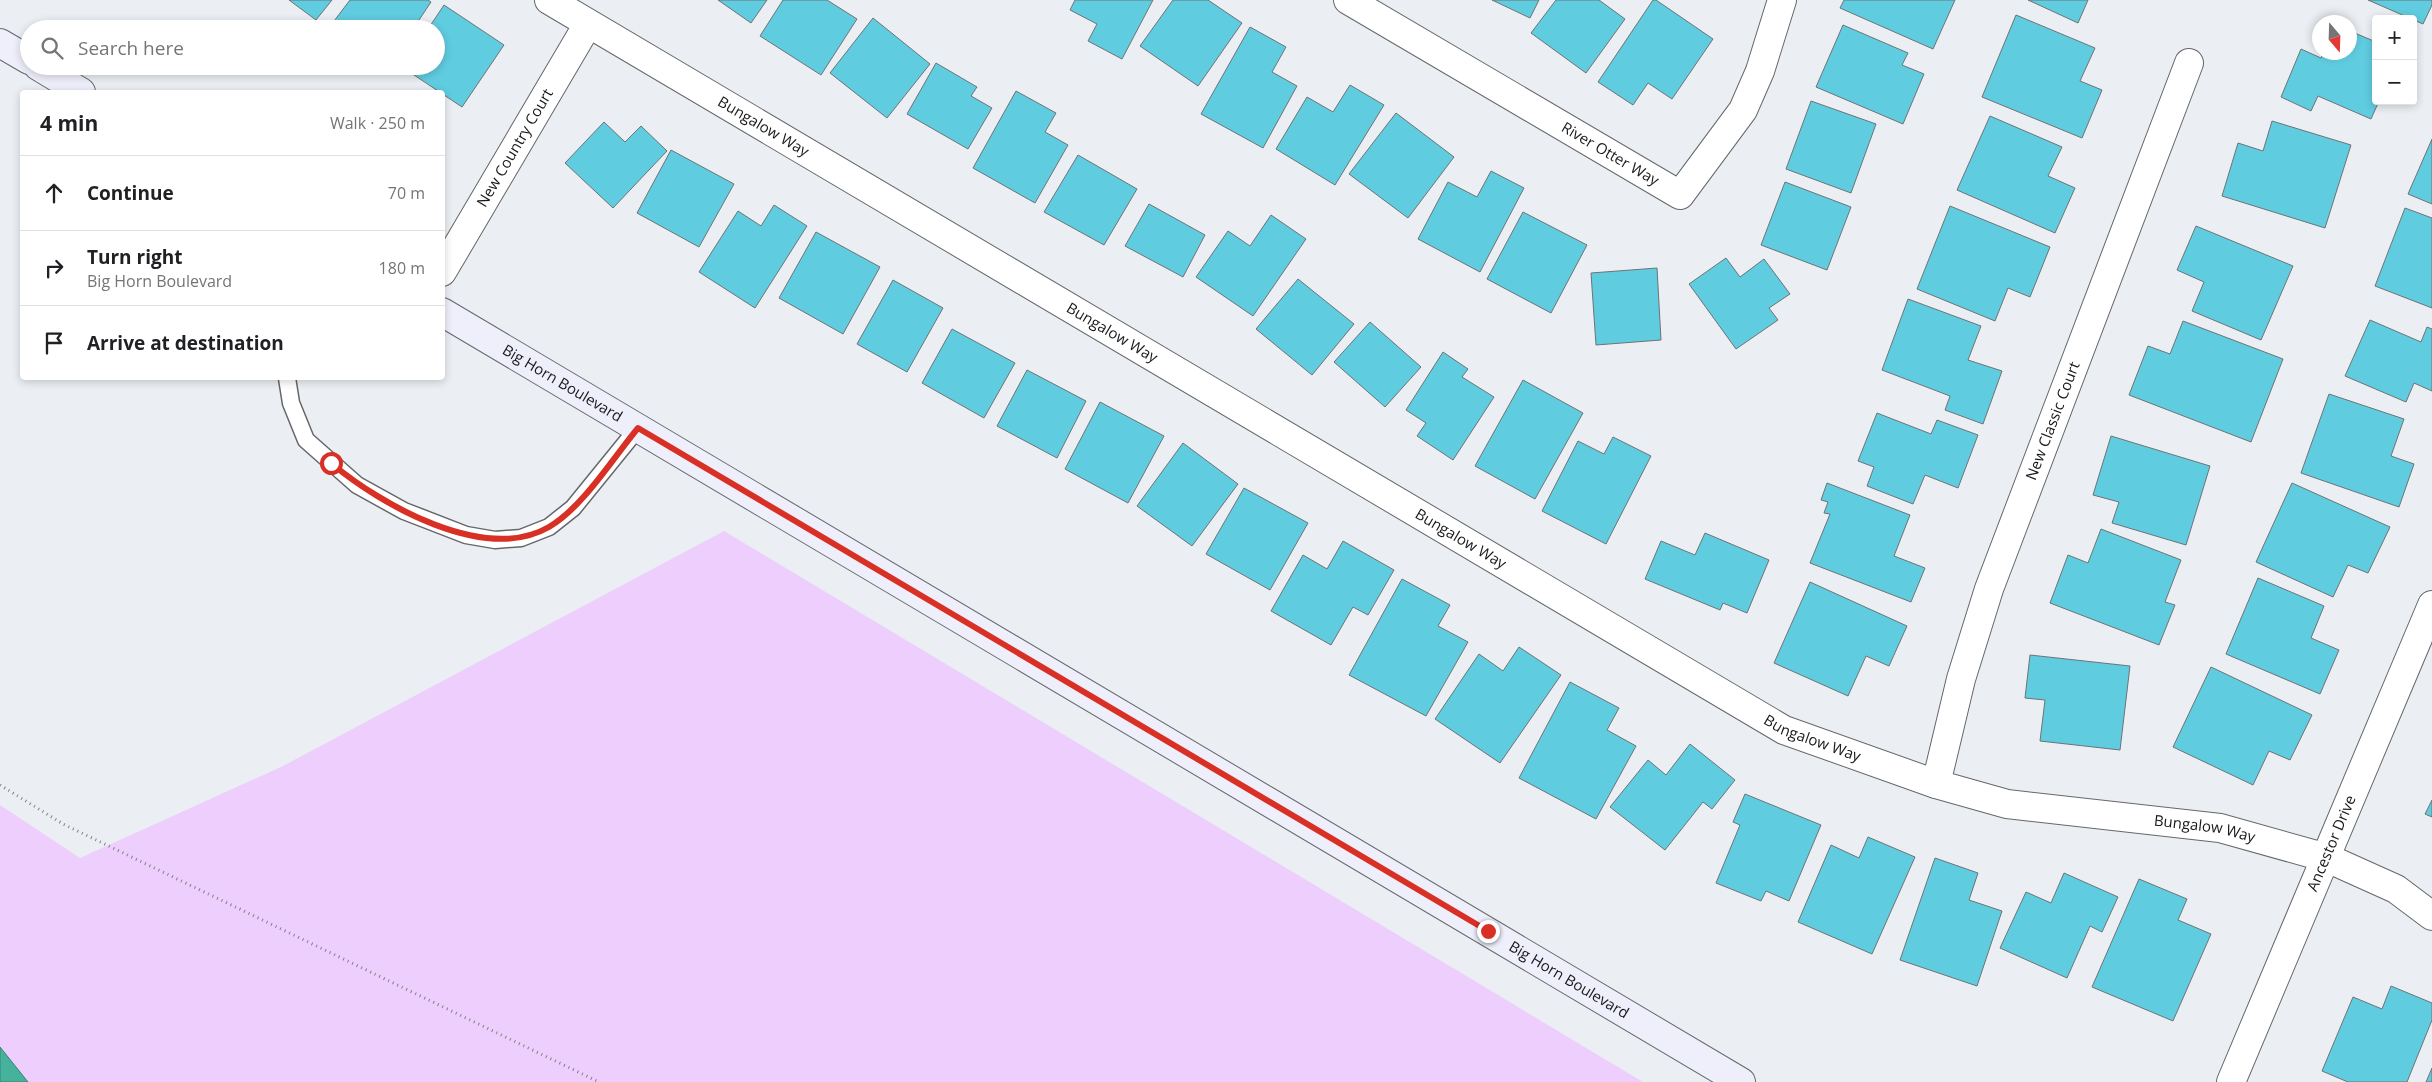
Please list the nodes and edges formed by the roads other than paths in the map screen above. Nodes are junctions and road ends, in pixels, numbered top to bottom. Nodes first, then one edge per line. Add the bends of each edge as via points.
1 (550, 0) edge
2 (1348, 0) edge
3 (1782, 0) edge
4 (588, 24) junction
5 (0, 43) edge
6 (20, 55) edge
7 (2189, 64) dead end
8 (53, 75) edge
9 (78, 90) edge
10 (445, 267) edge
11 (445, 314) edge
12 (287, 380) edge
13 (638, 428) junction
14 (2432, 605) edge
15 (1936, 784) junction
16 (2327, 858) junction
17 (2432, 916) edge
18 (1741, 1082) edge
19 (2231, 1082) edge

1 - 4 street, Bungalow Way
2 - 3 street, River Otter Way via 1680,195 1743,110 1760,71
4 - 10 street, New Country Court
4 - 15 street, Bungalow Way via 1784,730
5 - 6 main road
7 - 15 street, New Classic Court via 1989,588 1961,679
8 - 9 main road
11 - 13 main road, Big Horn Boulevard
12 - 13 lane via 291,403 306,440 357,485 404,511 466,535 496,540 521,538 549,527 574,508
13 - 18 main road, Big Horn Boulevard
14 - 16 street, Ancestor Drive
15 - 16 street, Bungalow Way via 2007,804 2220,828
16 - 17 street, Bungalow Way via 2396,889
16 - 19 street, Ancestor Drive

